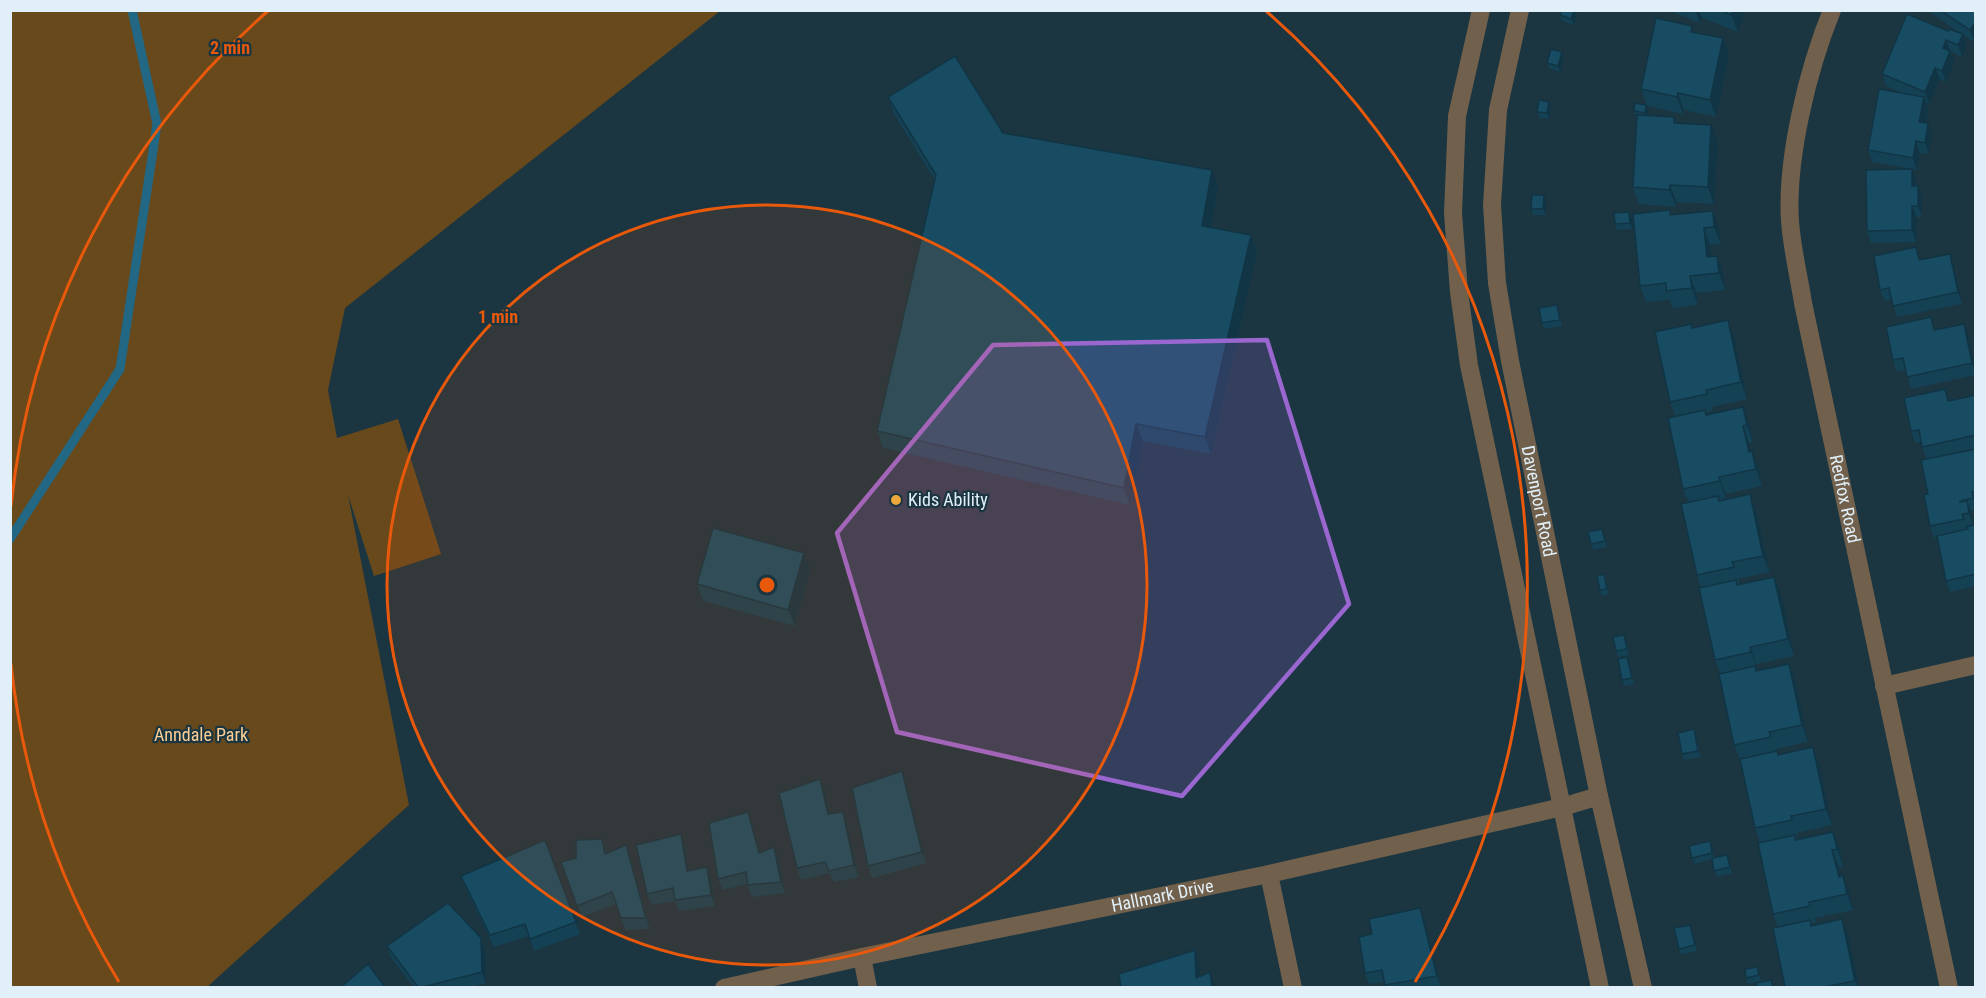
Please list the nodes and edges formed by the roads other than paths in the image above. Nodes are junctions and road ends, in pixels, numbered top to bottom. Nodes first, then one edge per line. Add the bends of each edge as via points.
1 (1481, 10) edge
2 (1520, 10) edge
3 (1832, 10) edge
4 (1976, 665) edge
5 (1884, 686) junction
6 (1599, 796) junction
7 (1562, 807) junction
8 (1269, 874) junction
9 (862, 957) junction
10 (724, 987) edge
11 (868, 987) edge
12 (1293, 987) edge
13 (1600, 987) edge
14 (1642, 987) edge
15 (1950, 987) edge

1 - 7 street via 1457,116 1453,213 1459,292 1469,365
2 - 6 street, Davenport Road via 1498,110 1492,205 1497,283
3 - 5 street, Redfox Road via 1820,41 1793,159 1790,221 1803,303
4 - 5 street
5 - 15 street, Redfox Road
6 - 7 street, Hallmark Drive
6 - 14 street, Davenport Road
7 - 8 street, Hallmark Drive
7 - 13 street
8 - 9 street, Hallmark Drive
8 - 12 street
9 - 10 street, Hallmark Drive
9 - 11 street

